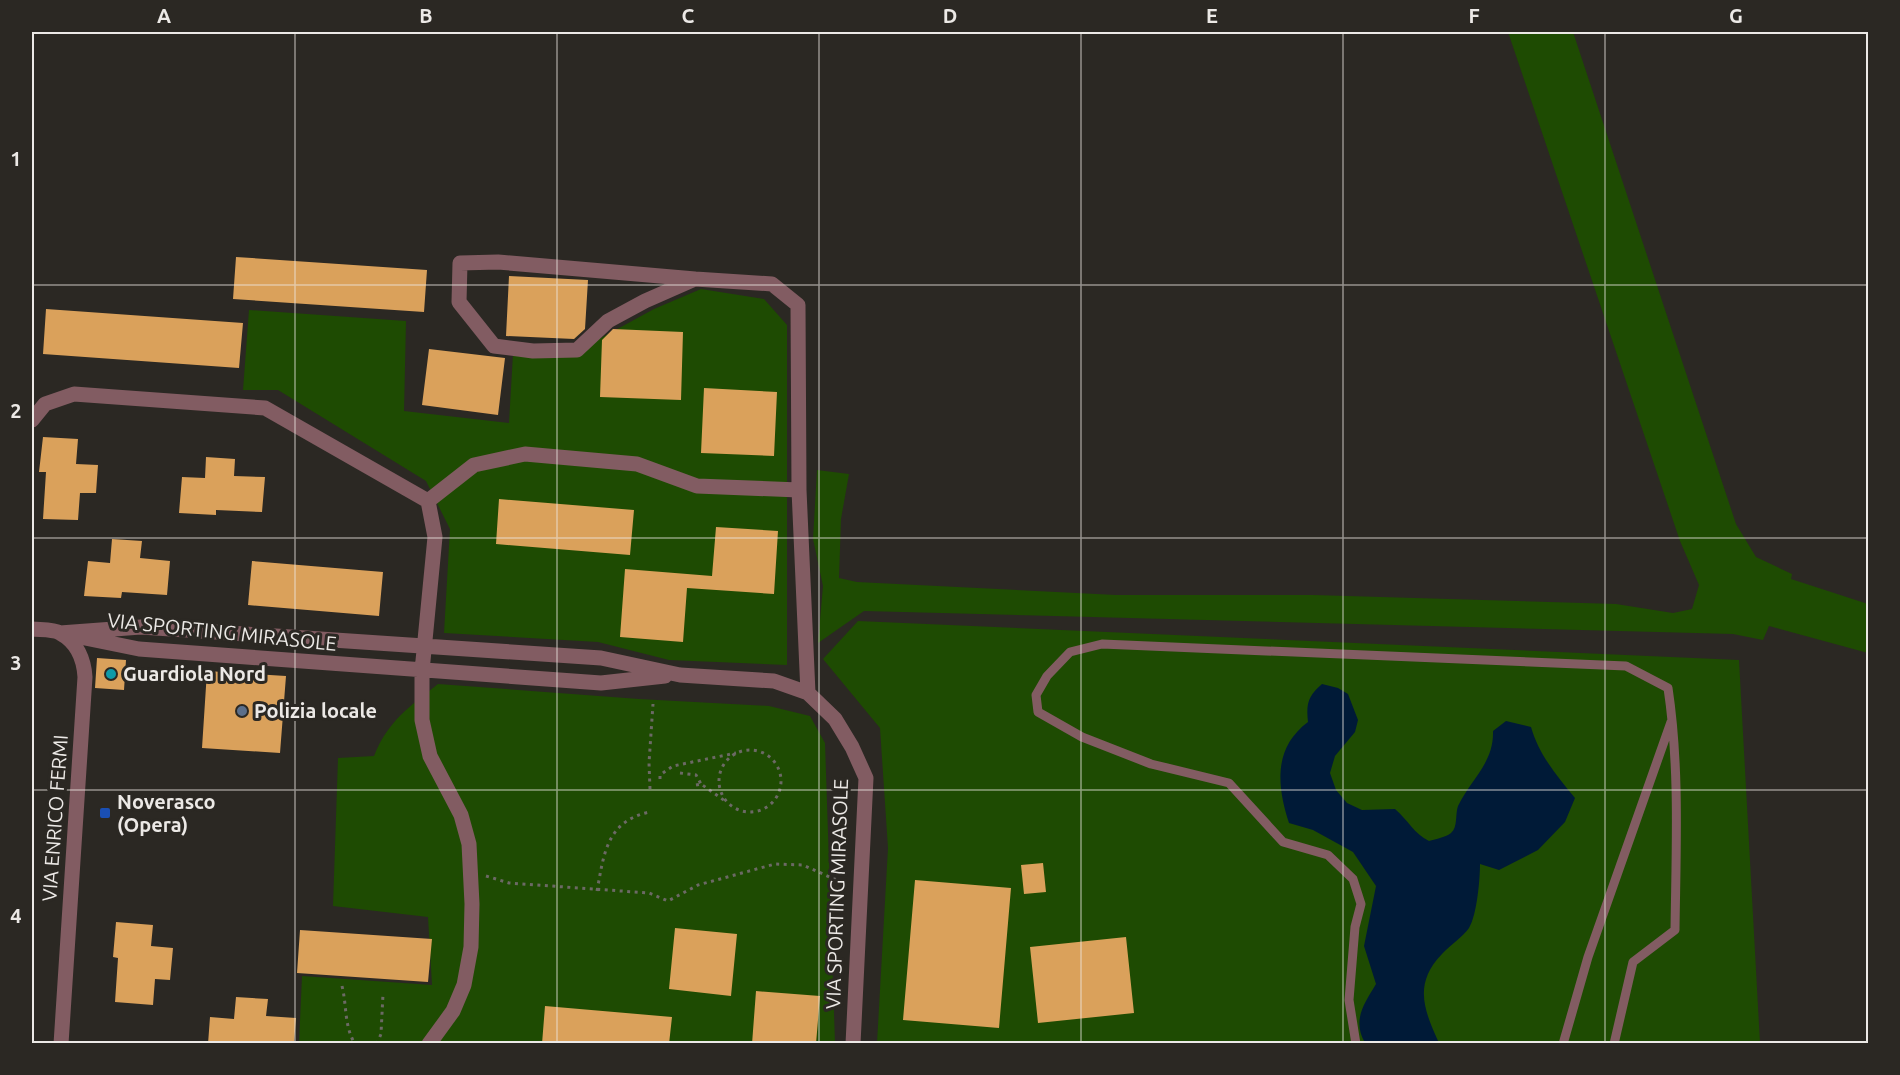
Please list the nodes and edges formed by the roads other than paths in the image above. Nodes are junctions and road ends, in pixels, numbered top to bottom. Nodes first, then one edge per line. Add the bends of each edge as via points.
1 (695, 279) junction
2 (32, 420) edge
3 (799, 490) junction
4 (428, 501) junction
5 (32, 629) edge
6 (60, 633) junction
7 (426, 646) junction
8 (422, 671) junction
9 (680, 675) junction
10 (808, 693) junction
11 (1673, 718) junction
12 (61, 1044) edge
13 (429, 1044) edge
14 (853, 1044) edge
15 (1356, 1044) edge
16 (1563, 1044) edge
17 (1614, 1044) edge

1 - 1 street via 608,321 577,350 533,351 494,346 459,302 460,263 498,262
1 - 3 street via 772,284 798,304
2 - 4 street via 45,404 74,394 265,408
3 - 4 street via 697,486 637,464 525,454 474,465
3 - 10 street
4 - 7 street via 435,537
5 - 6 street
6 - 7 street, VIA SPORTING MIRASOLE via 141,627
6 - 8 street, VIA SPORTING MIRASOLE via 139,649
6 - 12 street, VIA ENRICO FERMI via 84,660 85,677
7 - 8 street
7 - 9 street, VIA SPORTING MIRASOLE via 601,658
8 - 9 street, VIA SPORTING MIRASOLE via 601,683
8 - 13 street via 422,720 430,756 460,814 469,844 472,904 471,947 464,985 453,1011
9 - 10 street, VIA SPORTING MIRASOLE via 774,681
10 - 14 street, VIA SPORTING MIRASOLE via 835,718 866,778
11 - 15 lane via 1668,688 1626,666 1102,644 1070,652 1047,676 1036,695 1038,712 1082,736 1152,764 1229,783 1283,842 1328,855 1353,879 1361,904 1355,927 1349,1000
11 - 16 lane via 1588,957
11 - 17 lane via 1675,930 1633,962

